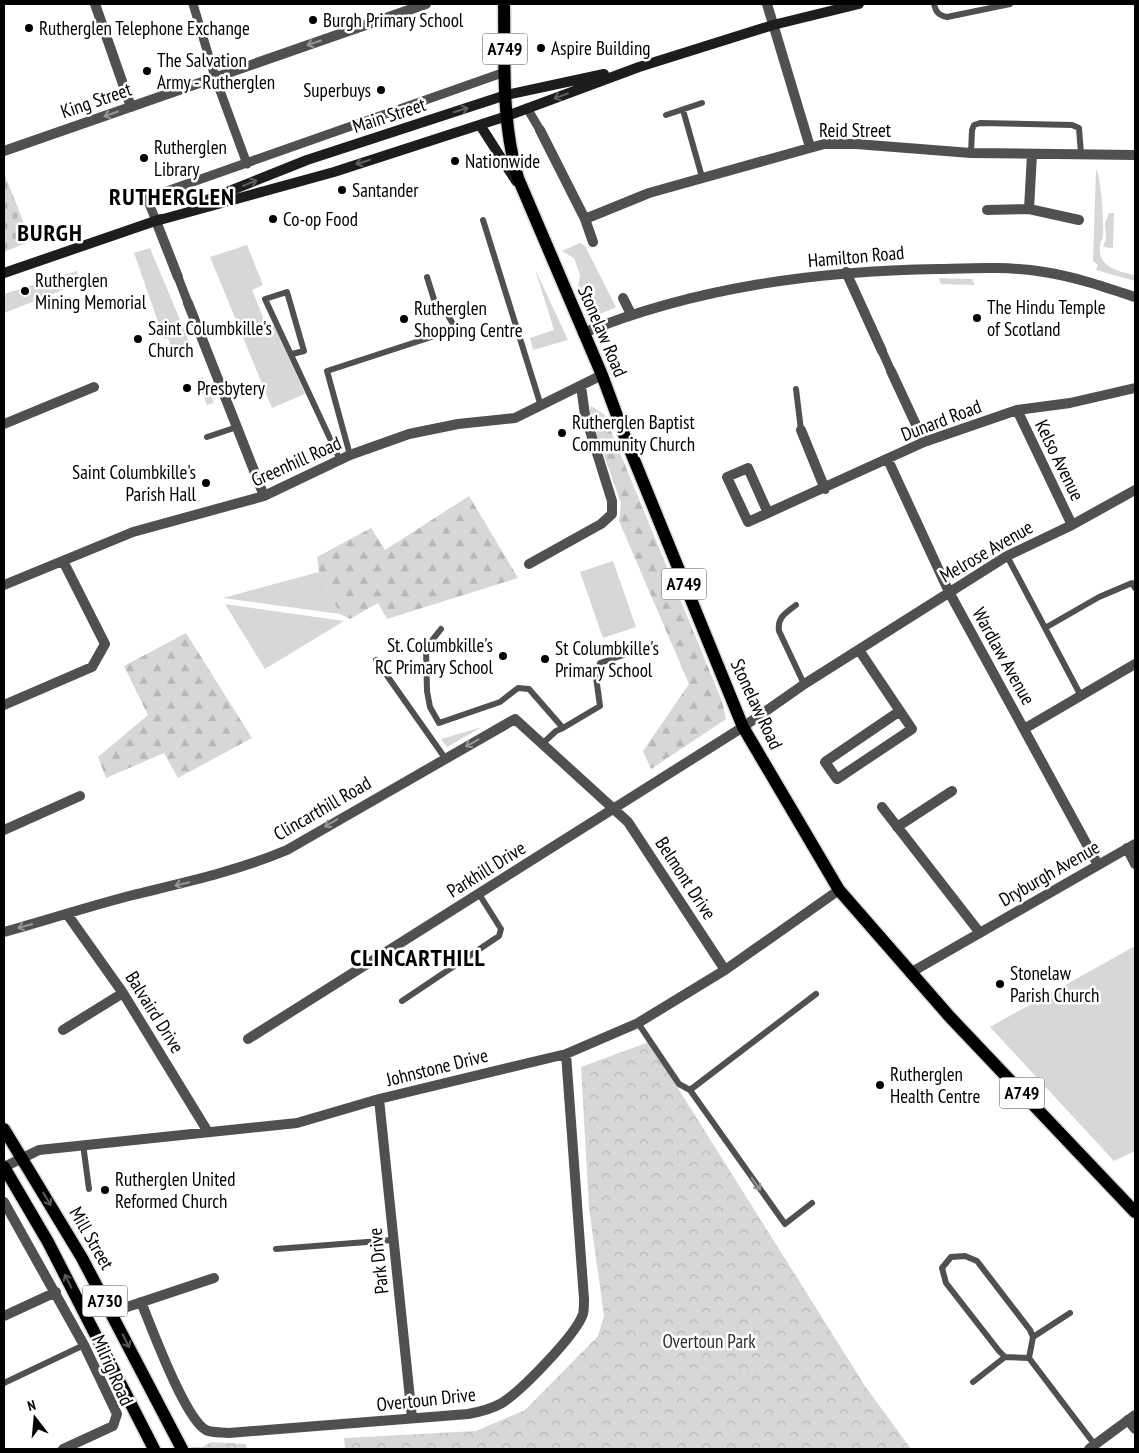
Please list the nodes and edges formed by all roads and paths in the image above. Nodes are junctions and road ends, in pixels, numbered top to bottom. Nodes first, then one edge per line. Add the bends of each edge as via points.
1 (95, 4) edge
2 (194, 4) edge
3 (426, 4) edge
4 (504, 4) edge
5 (768, 4) edge
6 (859, 4) edge
7 (934, 4) edge
8 (1010, 4) edge
9 (773, 25) junction
10 (640, 66) junction
11 (505, 72) junction
12 (215, 77) junction
13 (506, 95) junction
14 (702, 103) dead end
15 (131, 107) junction
16 (527, 108) junction
17 (683, 110) junction
18 (666, 115) dead end
19 (507, 116) junction
20 (480, 125) junction
21 (540, 130) joint
22 (810, 147) junction
23 (4, 151) edge
24 (971, 153) junction
25 (1032, 154) junction
26 (1081, 154) junction
27 (1135, 155) edge
28 (247, 164) junction
29 (702, 177) junction
30 (526, 197) junction
31 (1030, 209) junction
32 (987, 210) dead end
33 (585, 219) junction
34 (483, 220) dead end
35 (1079, 220) dead end
36 (156, 221) junction
37 (593, 242) dead end
38 (846, 272) junction
39 (4, 273) edge
40 (178, 276) joint
41 (427, 277) dead end
42 (1135, 297) edge
43 (623, 298) dead end
44 (188, 303) joint
45 (631, 314) junction
46 (583, 333) junction
47 (882, 351) joint
48 (292, 354) junction
49 (891, 371) joint
50 (602, 375) junction
51 (581, 386) junction
52 (94, 388) dead end
53 (1135, 388) edge
54 (796, 389) dead end
55 (541, 406) junction
56 (1017, 410) junction
57 (4, 424) edge
58 (237, 427) junction
59 (801, 430) joint
60 (207, 437) dead end
61 (924, 442) junction
62 (350, 455) junction
63 (340, 460) junction
64 (888, 460) junction
65 (825, 489) junction
66 (1135, 490) edge
67 (264, 496) junction
68 (768, 513) junction
69 (1072, 525) junction
70 (1007, 556) junction
71 (63, 561) junction
72 (529, 564) dead end
73 (4, 585) edge
74 (1135, 588) edge
75 (950, 592) junction
76 (796, 605) dead end
77 (1045, 628) junction
78 (441, 629) dead end
79 (859, 650) junction
80 (632, 652) dead end
81 (376, 660) dead end
82 (1135, 664) edge
83 (804, 684) junction
84 (1081, 696) junction
85 (4, 705) edge
86 (900, 711) junction
87 (743, 727) junction
88 (563, 728) junction
89 (1024, 729) junction
90 (542, 744) junction
91 (445, 758) junction
92 (952, 791) dead end
93 (80, 796) dead end
94 (882, 807) dead end
95 (614, 808) junction
96 (897, 827) junction
97 (4, 830) edge
98 (1131, 846) edge
99 (1135, 864) edge
100 (1098, 865) junction
101 (839, 890) junction
102 (479, 894) junction
103 (67, 914) junction
104 (4, 932) edge
105 (980, 932) junction
106 (725, 970) junction
107 (910, 973) junction
108 (123, 993) junction
109 (816, 994) dead end
110 (402, 1001) dead end
111 (638, 1023) junction
112 (62, 1030) dead end
113 (248, 1040) dead end
114 (566, 1054) junction
115 (690, 1090) junction
116 (379, 1099) junction
117 (4, 1129) edge
118 (208, 1132) junction
119 (83, 1144) junction
120 (22, 1157) junction
121 (4, 1167) edge
122 (89, 1189) dead end
123 (4, 1202) edge
124 (812, 1203) dead end
125 (1133, 1205) edge
126 (393, 1240) junction
127 (276, 1249) dead end
128 (214, 1278) dead end
129 (56, 1292) junction
130 (141, 1302) junction
131 (126, 1307) joint
132 (111, 1313) junction
133 (1070, 1313) dead end
134 (4, 1316) edge
135 (1033, 1338) junction
136 (84, 1345) junction
137 (1005, 1357) junction
138 (1029, 1358) junction
139 (973, 1382) dead end
140 (4, 1383) edge
141 (412, 1418) junction
142 (1132, 1418) edge
143 (1135, 1429) edge
144 (1092, 1447) edge
145 (63, 1449) edge
146 (154, 1449) edge
147 (182, 1449) edge

1 - 15 street
2 - 12 street
3 -> 12 street, King Street
4 - 11 main road, A749
5 - 9 street
6 - 9 main road, Main Street
7 - 8 lane via 940,16
9 - 10 main road, Main Street
9 - 22 street
10 - 13 main road, Main Street
10 -> 16 main road, Main Street
11 - 13 main road, A749
11 - 28 street, Main Street
12 - 15 street, King Street
12 - 28 street
13 - 19 main road, A749
36 -> 13 main road, Main Street via 307,160
14 - 17 lane
15 -> 23 street, King Street
16 - 19 main road, Main Street
16 - 21 street
17 - 18 lane
17 - 29 lane
19 - 20 main road, Main Street
19 - 30 main road, Stonelaw Road / A749 via 512,155
20 - 30 main road, A749
20 -> 36 main road, Main Street via 334,172
21 - 33 street
22 - 24 street, Reid Street via 856,144
22 - 29 street, Reid Street
24 - 25 street, Reid Street
24 - 26 lane via 972,130 980,123 1072,125 1079,128
25 - 26 street, Reid Street
25 - 31 street
26 - 27 street, Reid Street
28 - 36 street, Main Street via 147,198
29 - 33 street, Reid Street via 649,193
30 - 46 main road, Stonelaw Road / A749
31 - 32 street
31 - 35 street
33 - 37 street
34 - 55 lane
36 - 39 main road, Main Street
36 - 40 street
38 - 42 street, Hamilton Road via 1006,267 1091,282
38 - 45 street, Hamilton Road via 743,286
38 - 47 street
40 - 44 street
41 - 62 lane via 437,309 446,312 456,329 327,371
43 - 45 street
44 - 58 street
45 - 46 street, Hamilton Road
46 - 50 main road, Stonelaw Road / A749
47 - 49 street
48 - 48 lane via 266,299 287,292 304,351
48 - 63 lane
49 - 61 street
50 - 51 street, Greenhill Road
50 - 87 main road, Stonelaw Road / A749
51 - 55 street, Greenhill Road
51 - 72 street via 585,415 612,500 612,514 601,524
52 - 57 street
53 - 56 street, Dunard Road via 1070,404
54 - 59 lane
55 - 62 street, Greenhill Road via 515,418 458,424 409,434
56 - 61 street, Dunard Road
56 - 69 street, Kelso Avenue
58 - 60 lane
58 - 67 street
59 - 65 street
61 - 64 street, Dunard Road
62 - 63 street, Greenhill Road
63 - 67 street, Greenhill Road
64 - 65 street, Dunard Road
64 - 75 street, Wardlaw Avenue
65 - 68 street, Dunard Road
66 - 69 street, Melrose Avenue
67 - 71 street, Greenhill Road via 133,532
68 - 68 street, Dunard Road via 748,522 728,477 748,468
69 - 70 street, Melrose Avenue
70 - 75 street, Melrose Avenue
70 - 77 lane
71 - 73 street, Greenhill Road
71 - 85 street via 106,644 92,667
74 - 77 lane via 1132,582
75 - 79 street, Melrose Avenue
75 - 89 street, Wardlaw Avenue
76 - 83 lane via 781,617 778,624
77 - 84 lane
78 - 88 lane via 426,648 427,691 430,708 439,723 500,702 518,688 529,690
79 - 83 street, Melrose Avenue
79 - 86 street
80 - 88 lane via 600,663 596,677 600,706
81 - 91 lane
82 - 84 street
83 - 87 street, Melrose Avenue
84 - 89 street
86 - 86 street via 912,729 837,779 825,762
87 - 95 street, Parkhill Drive
87 - 101 main road, Stonelaw Road / A749
88 - 90 lane
89 - 100 street, Wardlaw Avenue
90 -> 91 street, Clincarthill Road via 515,719
90 - 95 street, Clincarthill Road
91 -> 103 street, Clincarthill Road via 279,853 214,876
92 - 96 street
93 - 97 street
94 - 96 street
95 - 102 street, Parkhill Drive
95 - 106 street, Belmont Drive via 628,822
96 - 105 street
98 - 99 street
98 - 100 street, Dryburgh Avenue
100 - 105 street, Dryburgh Avenue
101 - 106 street, Johnstone Drive
101 - 107 main road, Stonelaw Road / A749
102 - 110 lane via 501,929 496,940
102 - 113 street, Parkhill Drive
103 -> 104 street, Clincarthill Road
103 - 108 street, Balvaird Drive
105 - 107 street, Dryburgh Avenue
106 - 111 street, Johnstone Drive
107 - 125 main road, Stonelaw Road / A749
108 - 112 street
108 - 118 street, Balvaird Drive
109 - 115 lane
111 - 114 street, Johnstone Drive
111 - 115 lane via 679,1084
114 - 116 street, Johnstone Drive
114 - 141 street, Overtoun Drive via 583,1315 544,1366 501,1403 478,1412
115 -> 124 lane via 785,1224
116 - 118 street, Johnstone Drive via 297,1123
116 - 126 street, Park Drive
117 - 120 main road, Mill Street / A730
118 - 119 street, Johnstone Drive
119 - 120 street, Johnstone Drive via 39,1150
119 - 122 lane
120 - 121 street, Johnstone Drive
120 -> 132 main road, Mill Street / A730
146 -> 121 main road, A730 via 48,1242
123 - 129 street, Milrig Road
126 - 127 lane
126 - 141 street, Park Drive
128 - 130 street
129 - 134 street
129 - 136 street, Milrig Road
130 - 131 street
130 - 141 street, Overtoun Drive via 173,1379 198,1423 207,1430 229,1433
131 - 132 street
132 -> 147 main road, Mill Street / A730
133 - 135 lane
135 - 137 lane via 976,1261 965,1256 951,1257 942,1268 946,1282
135 - 138 lane
136 - 140 lane
136 - 145 street, Milrig Road via 116,1414 112,1426
137 - 138 lane
137 - 139 lane
138 - 144 lane
142 - 143 street
142 - 144 street

